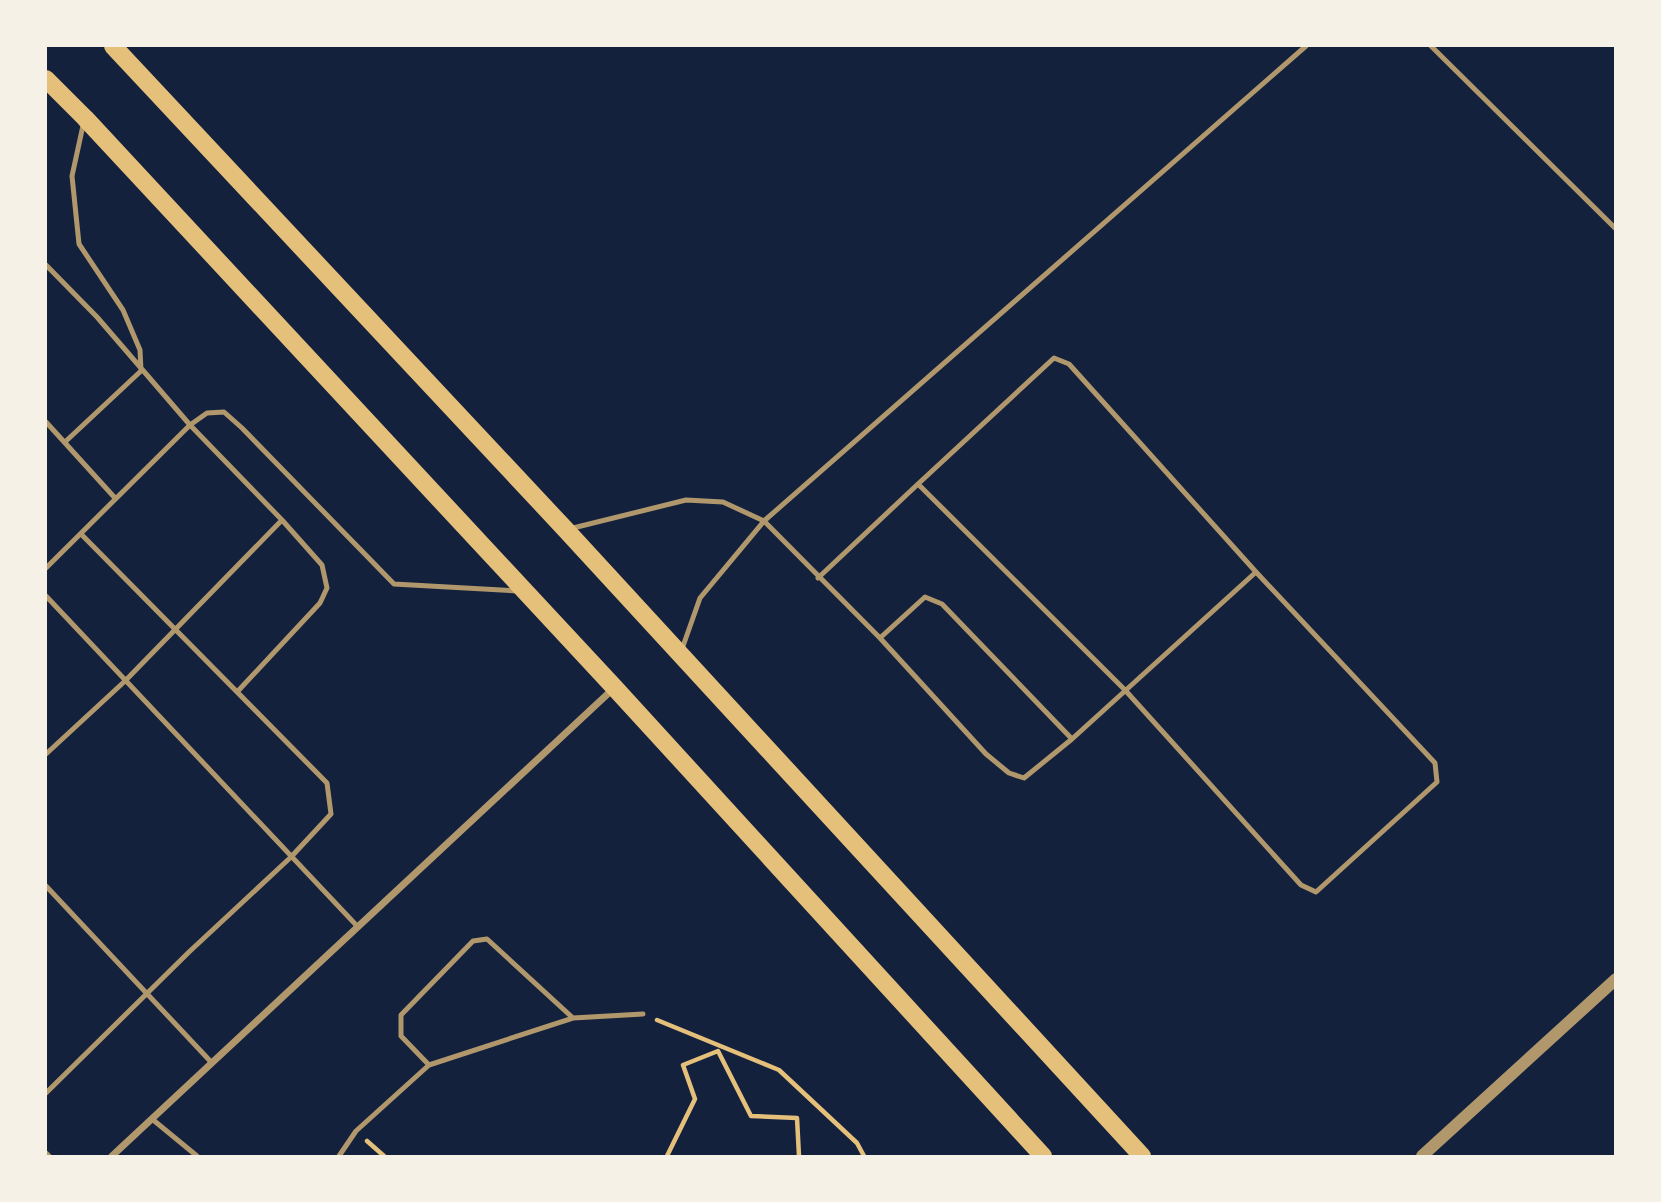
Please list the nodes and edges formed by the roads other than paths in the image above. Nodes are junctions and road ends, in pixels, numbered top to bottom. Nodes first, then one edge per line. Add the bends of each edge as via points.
1 (113, 46) edge
2 (1306, 46) edge
3 (1432, 46) edge
4 (46, 79) edge
5 (85, 118) junction
6 (1615, 229) edge
7 (46, 265) edge
8 (142, 370) junction
9 (46, 422) edge
10 (190, 425) junction
11 (65, 442) junction
12 (918, 484) junction
13 (116, 498) junction
14 (282, 520) junction
15 (764, 520) junction
16 (566, 530) junction
17 (81, 534) junction
18 (46, 568) edge
19 (1256, 572) junction
20 (818, 578) junction
21 (525, 591) junction
22 (46, 596) edge
23 (174, 629) junction
24 (880, 638) junction
25 (681, 654) junction
26 (125, 681) junction
27 (614, 687) junction
28 (1125, 690) junction
29 (238, 691) junction
30 (1072, 739) junction
31 (46, 754) edge
32 (291, 858) junction
33 (46, 886) edge
34 (358, 927) junction
35 (1615, 979) edge
36 (148, 993) junction
37 (643, 1014) road end
38 (573, 1018) junction
39 (212, 1063) junction
40 (429, 1065) junction
41 (46, 1093) edge
42 (152, 1119) junction
43 (46, 1153) edge
44 (49, 1157) edge
45 (112, 1157) edge
46 (197, 1157) edge
47 (339, 1157) edge
48 (1043, 1157) edge
49 (1142, 1157) edge
50 (1422, 1157) edge

1 - 16 main road
2 - 15 lane
3 - 6 lane
4 - 5 main road
5 - 8 lane via 72,176 79,244 123,310 140,350
5 - 21 main road
7 - 8 lane
8 - 10 lane
8 - 11 lane
9 - 11 lane
10 - 13 lane
10 - 14 lane
10 - 21 lane via 207,413 224,412 394,584
11 - 13 lane
12 - 19 lane via 1054,358 1069,364
12 - 20 lane
12 - 28 lane
13 - 17 lane
14 - 23 lane
14 - 29 lane via 323,565 327,588 320,603
15 - 16 lane via 723,502 686,500
15 - 20 lane
15 - 25 lane via 700,598
16 - 25 main road
17 - 18 lane
17 - 23 lane
19 - 28 lane
19 - 28 lane via 1435,763 1437,782 1316,892 1301,885
20 - 24 lane
21 - 27 main road
22 - 26 lane
23 - 26 lane
23 - 29 lane
24 - 30 lane via 986,754 1009,773 1024,778
24 - 30 lane via 925,597 942,604
25 - 49 main road
26 - 31 lane
26 - 32 lane
27 - 34 street
27 - 48 main road
28 - 30 lane
29 - 32 lane via 327,783 331,814
32 - 34 lane
32 - 36 lane
33 - 36 lane
34 - 39 street
35 - 50 street
36 - 39 lane
36 - 41 lane
37 - 38 lane
38 - 40 lane
38 - 40 lane via 487,939 472,941 401,1016 401,1036
39 - 42 street
40 - 47 lane via 355,1130
42 - 45 street
42 - 46 lane
43 - 44 lane

